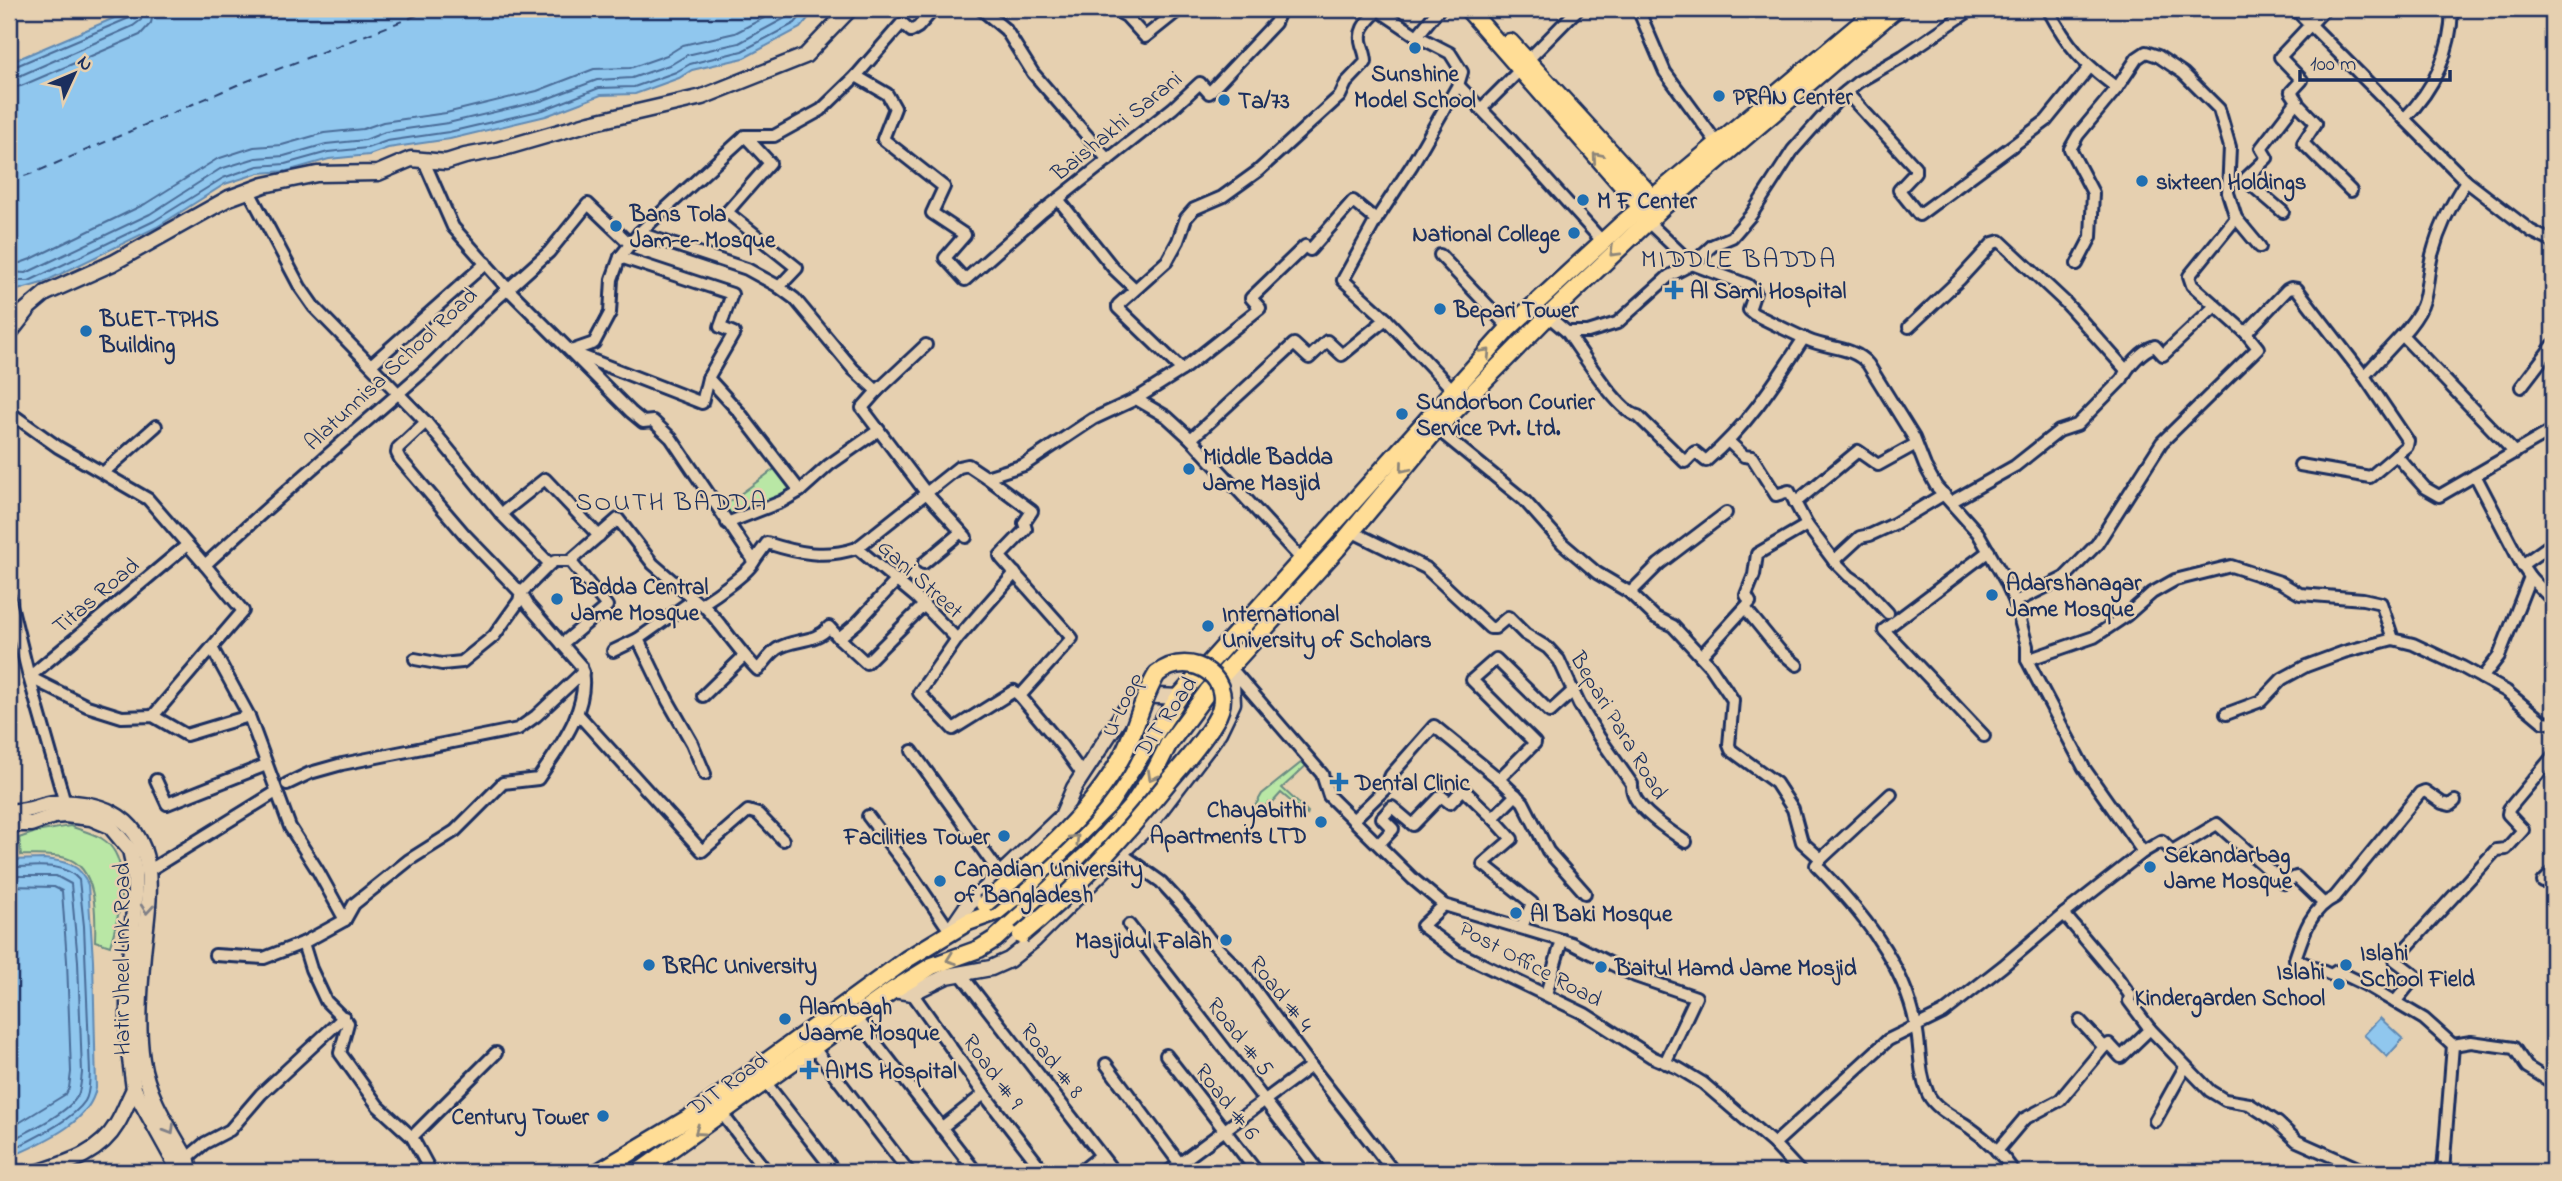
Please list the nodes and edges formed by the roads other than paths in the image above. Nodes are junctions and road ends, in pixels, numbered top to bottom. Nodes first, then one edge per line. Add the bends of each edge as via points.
1 (850, 9) edge
2 (934, 9) edge
3 (981, 9) edge
4 (1113, 9) edge
5 (1180, 9) edge
6 (1281, 9) edge
7 (1378, 9) edge
8 (1439, 9) edge
9 (1468, 9) edge
10 (1481, 9) edge
11 (1578, 9) edge
12 (1638, 9) edge
13 (1878, 9) edge
14 (1896, 9) edge
15 (1972, 9) edge
16 (2048, 9) edge
17 (2295, 9) edge
18 (2325, 9) edge
19 (2452, 9) edge
20 (2310, 26) junction
21 (1418, 36) junction
22 (1523, 66) junction
23 (2089, 68) junction
24 (856, 76) junction
25 (1458, 85) junction
26 (2117, 88) junction
27 (1846, 92) junction
28 (2297, 102) junction
29 (1481, 109) junction
30 (2404, 119) junction
31 (745, 136) junction
32 (1717, 143) junction
33 (423, 159) junction
34 (1108, 160) junction
35 (2466, 181) junction
36 (248, 191) junction
37 (2351, 191) dead end
38 (1058, 199) junction
39 (1651, 208) junction
40 (2283, 212) dead end
41 (2236, 218) junction
42 (1376, 220) junction
43 (639, 233) junction
44 (1602, 242) junction
45 (2553, 242) edge
46 (629, 244) junction
47 (2260, 247) dead end
48 (1440, 255) dead end
49 (620, 257) junction
50 (486, 262) junction
51 (1692, 264) junction
52 (2077, 264) dead end
53 (779, 287) junction
54 (508, 289) junction
55 (1135, 289) junction
56 (1537, 301) junction
57 (32, 304) junction
58 (2214, 307) junction
59 (1549, 314) junction
60 (9, 317) edge
61 (1386, 319) junction
62 (1909, 327) dead end
63 (1509, 328) junction
64 (1567, 332) junction
65 (2246, 333) junction
66 (9, 334) edge
67 (2402, 335) junction
68 (1804, 338) junction
69 (2553, 344) edge
70 (926, 345) dead end
71 (571, 351) junction
72 (372, 364) junction
73 (1182, 370) junction
74 (2126, 370) junction
75 (2364, 376) junction
76 (708, 378) junction
77 (2521, 387) dead end
78 (1452, 389) junction
79 (877, 391) junction
80 (398, 392) junction
81 (1136, 399) junction
82 (9, 412) edge
83 (426, 422) junction
84 (156, 426) dead end
85 (1437, 429) junction
86 (879, 430) junction
87 (2553, 430) edge
88 (1191, 439) junction
89 (1728, 441) junction
90 (1916, 443) junction
91 (2515, 453) junction
92 (2396, 454) junction
93 (2300, 465) dead end
94 (104, 472) junction
95 (2475, 475) junction
96 (986, 477) junction
97 (800, 491) junction
98 (927, 494) junction
99 (1948, 498) junction
100 (1795, 503) junction
101 (1726, 513) dead end
102 (501, 514) junction
103 (727, 523) junction
104 (1807, 525) junction
105 (1351, 531) junction
106 (599, 536) junction
107 (2553, 543) edge
108 (187, 545) junction
109 (857, 548) junction
110 (1989, 551) junction
111 (570, 561) junction
112 (754, 561) junction
113 (1303, 561) junction
114 (1834, 561) junction
115 (925, 563) dead end
116 (550, 564) junction
117 (205, 565) junction
118 (2522, 565) junction
119 (1015, 572) junction
120 (2530, 577) junction
121 (897, 580) junction
122 (521, 593) junction
123 (1630, 593) junction
124 (9, 597) edge
125 (2553, 601) edge
126 (698, 602) junction
127 (2015, 602) junction
128 (924, 605) junction
129 (1745, 608) junction
130 (1888, 613) dead end
131 (839, 638) junction
132 (638, 639) junction
133 (957, 639) junction
134 (2393, 639) junction
135 (562, 644) junction
136 (212, 648) junction
137 (613, 652) dead end
138 (744, 656) junction
139 (1700, 656) junction
140 (415, 659) dead end
141 (2027, 660) junction
142 (1797, 665) dead end
143 (1228, 670) junction
144 (583, 672) junction
145 (29, 677) junction
146 (2482, 678) junction
147 (1573, 691) junction
148 (703, 696) dead end
149 (1020, 696) junction
150 (1180, 697) junction
151 (577, 713) junction
152 (2226, 714) dead end
153 (153, 716) junction
154 (250, 716) junction
155 (2553, 723) edge
156 (1984, 736) dead end
157 (912, 751) dead end
158 (2553, 756) edge
159 (267, 765) junction
160 (705, 774) dead end
161 (1083, 775) junction
162 (1499, 779) junction
163 (156, 780) dead end
164 (287, 783) dead end
165 (276, 792) junction
166 (1891, 794) dead end
167 (1516, 795) junction
168 (2455, 800) dead end
169 (65, 803) junction
170 (9, 811) edge
171 (868, 816) dead end
172 (1493, 818) junction
173 (1353, 820) junction
174 (9, 824) edge
175 (783, 840) dead end
176 (1686, 842) dead end
177 (1379, 844) junction
178 (2143, 852) junction
179 (1122, 854) junction
180 (1821, 859) junction
181 (148, 871) junction
182 (2553, 872) edge
183 (1001, 875) junction
184 (2543, 882) dead end
185 (1586, 892) dead end
186 (2323, 902) junction
187 (1444, 905) junction
188 (2064, 914) junction
189 (345, 920) junction
190 (968, 922) junction
191 (1129, 925) dead end
192 (1522, 927) junction
193 (950, 932) junction
194 (1562, 940) junction
195 (303, 943) junction
196 (979, 949) junction
197 (215, 955) dead end
198 (960, 973) junction
199 (893, 990) junction
200 (912, 993) junction
201 (1546, 994) junction
202 (2395, 1002) junction
203 (344, 1017) junction
204 (856, 1017) junction
205 (2080, 1021) dead end
206 (1916, 1025) junction
207 (2150, 1029) junction
208 (2453, 1045) junction
209 (2104, 1047) junction
210 (814, 1048) junction
211 (496, 1052) dead end
212 (1166, 1055) dead end
213 (1665, 1063) junction
214 (1106, 1064) dead end
215 (1311, 1066) junction
216 (2185, 1067) junction
217 (766, 1083) junction
218 (2553, 1083) edge
219 (134, 1089) junction
220 (984, 1094) junction
221 (1264, 1100) junction
222 (723, 1115) junction
223 (2155, 1121) dead end
224 (942, 1128) junction
225 (1223, 1130) junction
226 (412, 1137) junction
227 (1774, 1144) junction
228 (1997, 1151) junction
229 (1100, 1156) junction
230 (186, 1168) edge
231 (1183, 1168) edge
232 (39, 1172) edge
233 (431, 1172) edge
234 (598, 1172) edge
235 (639, 1172) edge
236 (767, 1172) edge
237 (835, 1172) edge
238 (909, 1172) edge
239 (976, 1172) edge
240 (1044, 1172) edge
241 (1080, 1172) edge
242 (1114, 1172) edge
243 (1168, 1172) edge
244 (1257, 1172) edge
245 (1320, 1172) edge
246 (1394, 1172) edge
247 (1800, 1172) edge
248 (2014, 1172) edge
249 (2367, 1172) edge
250 (2443, 1172) edge

1 - 33 street via 805,56 702,97 446,162
2 - 24 street via 911,31 902,23
3 - 34 street via 1006,30 1033,73
4 - 5 street via 1145,37
6 - 34 street, Baishakhi Sarani via 1275,23 1209,93 1200,83
7 - 21 street
7 - 55 street via 1359,36 1366,62 1340,96 1258,171 1222,197 1194,209 1167,261
8 - 21 street
9 - 22 main road
10 - 22 main road
11 - 22 street
12 - 32 street via 1665,72
13 - 32 main road
14 - 39 main road
15 - 27 street
16 - 23 street
17 - 20 street
18 - 20 street
19 - 30 street via 2451,29 2437,72 2427,94
20 - 28 street via 2280,57 2302,80 2291,92
20 - 30 street
21 - 25 street via 1458,62 1462,72
22 - 29 street
22 - 39 main road
23 - 26 street
23 - 27 street via 2046,121 1919,215 1899,190 1915,167
24 - 31 street via 821,110 774,136
24 - 38 street, Baishakhi Sarani via 887,94 895,108 883,139 944,187 932,213 965,235 945,258 965,279
25 - 29 street
25 - 42 street
26 - 41 street via 2146,52 2183,73 2219,109 2230,146 2228,192
26 - 52 street via 2070,149 2093,193 2091,237
27 - 51 street via 1793,150 1739,231
28 - 37 street via 2316,123 2303,143
28 - 40 street via 2261,148 2267,158 2246,178
29 - 44 street
30 - 35 street
31 - 43 street
31 - 53 street via 770,163 727,212 797,268
32 - 39 main road
33 - 36 street via 411,159 378,173 317,174
33 - 50 street via 453,227
34 - 38 street, Baishakhi Sarani
35 - 45 street via 2531,231
35 - 67 street via 2439,231 2426,300
36 - 57 street
36 - 72 street via 314,307
38 - 55 street
39 - 44 main road, DIT Road
39 - 51 street
39 -> 59 main road, DIT Road
41 - 47 street
41 - 58 street via 2189,276
42 - 61 street via 1343,280
42 - 73 street via 1353,201 1310,250 1305,246 1251,298 1260,308
43 - 46 street
43 - 53 street via 747,269
44 - 56 main road, DIT Road
46 - 49 street
46 - 54 street via 588,204 549,252
48 - 63 street
49 - 71 street via 611,279 610,313 594,343
49 - 76 street via 732,294 720,327 734,333
50 - 54 street
50 - 72 street
51 - 64 street via 1669,276 1617,323 1588,332
51 - 68 street via 1748,285 1755,292 1751,312
53 - 79 street
54 - 71 street, Alatunnisa School Road
54 - 80 street, Alatunnisa School Road
55 - 73 street via 1118,309
56 - 59 main road
56 - 63 main road, DIT Road
57 - 60 street
57 - 66 street
58 - 65 street
58 - 74 street via 2162,355 2155,346 2149,348
59 - 64 street
59 - 85 main road, DIT Road
61 - 78 street
61 - 88 street via 1342,355 1326,341 1309,358 1294,344
62 - 74 street via 2000,241 2065,302
78 -> 63 main road, DIT Road
64 - 89 street via 1617,402 1684,461 1695,452 1706,461
65 - 75 street via 2287,290 2297,289
65 - 127 street via 2258,348 2162,442 2097,544 2064,578
67 - 75 street
67 - 91 street
68 - 89 street via 1751,416
68 - 90 street via 1862,356
69 - 77 street
70 - 79 street
71 - 76 street via 702,403
71 - 103 street, Alatunnisa School Road via 631,412 643,422 653,421 671,438
72 - 80 street
73 - 81 street
74 - 99 street via 2077,425 2059,430 2015,466
75 - 92 street via 2408,441
76 - 97 street
78 - 113 main road, DIT Road
79 - 86 street via 862,408
80 - 83 street
80 - 117 street, Alatunnisa School Road
81 - 88 street via 1167,416
81 - 96 street via 1093,419 1024,465
82 - 94 street
83 - 102 street
83 - 122 street via 398,448 400,459
84 - 94 street
85 -> 105 main road, DIT Road
85 - 123 street via 1524,500 1563,544 1597,573
86 - 97 street via 828,464
86 - 98 street
87 - 91 street
88 - 113 street
89 - 100 street via 1744,456 1752,457 1776,495 1788,490
90 - 99 street via 1925,466
90 - 100 street via 1881,465 1858,451
91 - 95 street
92 - 93 street via 2370,477
92 - 95 street via 2424,488 2439,496
94 - 108 street via 148,499
95 - 118 street
96 - 98 street via 964,464
96 - 119 street via 1032,511 1024,523 1026,528 1000,556
97 - 103 street
98 - 109 street
98 - 115 street via 964,534
99 - 110 street
99 - 114 street via 1860,537
100 - 104 street
101 - 123 street via 1659,564
102 - 106 street via 545,478
102 - 116 street
103 - 112 street, Alatunnisa School Road
104 - 114 street
104 - 129 street via 1758,554
105 - 143 main road, DIT Road
105 - 147 street, Bepari Para Road via 1439,577 1490,628 1508,617 1559,660
106 - 111 street
106 - 126 street via 618,519 653,564
107 - 118 street
108 - 117 street
108 - 145 street, Titas Road
109 - 112 street via 819,555 767,543
109 - 121 street, Gani Street
110 - 127 street
110 - 156 street via 1884,630
111 - 116 street
111 - 135 street via 607,606
112 - 126 street via 722,593
113 - 150 main road, DIT Road
114 - 130 street
116 - 122 street
117 - 136 street via 243,611
118 - 120 street
119 - 133 street, Gani Street
119 - 149 street via 1072,638
120 - 125 street
120 - 146 street via 2499,656
121 - 128 street, Gani Street
121 - 131 street
122 - 135 street
122 - 140 street via 494,636 462,662
123 - 139 street via 1655,617 1673,626
124 - 145 street, Titas Road
126 - 132 street
126 - 138 street via 720,622
127 - 141 street
128 - 131 street via 866,663
128 - 133 street, Gani Street
129 - 139 street
129 - 142 street
131 - 138 street via 829,627 823,635 778,648 758,670
132 - 137 street
132 - 160 street
133 - 149 street, Gani Street via 919,693 953,729 1014,691
134 - 141 street via 2381,603 2300,594 2280,582 2231,566 2175,579 2094,637
134 - 146 street
134 - 152 street via 2306,666 2282,679 2261,701
135 - 144 street
136 - 153 street
136 - 154 street
138 - 148 street
139 - 180 street via 1734,700 1731,750 1776,783 1793,809 1802,842
141 - 178 street via 2084,768
143 - 173 street, Post Office Road via 1322,774 1329,796
143 - 179 street via 1233,703 1219,732
143 -> 196 main road, DIT Road via 1191,712 1146,786 1112,830 1010,927
144 - 151 street
144 - 164 street via 518,729 342,764
145 - 153 street via 87,706 122,717
145 - 169 street
146 - 155 street via 2543,722
147 - 162 street via 1550,712 1496,659 1473,679 1535,743
147 - 176 street, Bepari Para Road via 1647,813
149 - 161 street
150 - 161 street via 1138,695
190 -> 150 main road, DIT Road via 1007,903 1098,815 1119,791
151 - 175 street via 702,851 748,811 758,814
151 - 189 street via 538,779 503,783 455,831 354,904
153 - 154 street via 186,735
154 - 159 street
157 - 183 street
158 - 202 street via 2509,809 2508,814 2523,830 2506,849 2496,850 2395,960 2416,975
159 - 163 street via 167,804
159 - 165 street
161 - 183 street via 1062,816
162 - 167 street
162 - 173 street via 1434,726 1391,775 1385,789
165 - 181 street
165 - 189 street via 290,827
166 - 180 street
167 - 172 street
167 - 185 street via 1548,850
168 - 186 street via 2450,805 2425,791 2420,793 2341,890
169 - 170 street, Hatir Jheel Link Road
169 - 181 street, Hatir Jheel Link Road via 100,808 119,817 142,845
171 - 193 street
172 - 177 street via 1463,789 1450,803 1441,796 1413,825 1391,808 1382,818 1393,829
172 - 192 street via 1512,839 1483,864 1532,903
173 - 177 street, Post Office Road
174 - 219 street via 31,824 54,816 83,817 110,826 130,850 135,886 128,1044
177 - 187 street, Post Office Road
178 - 186 street via 2162,841 2172,851 2217,824 2284,883 2296,877
178 - 188 street
179 - 198 street via 1022,951 992,968
179 - 215 street, Road # 4 via 1161,882 1243,974
180 - 206 street via 1816,865 1843,892 1893,964
181 -> 230 street, Hatir Jheel Link Road via 142,1058 153,1097
182 - 184 street
183 - 193 street via 967,906
186 - 202 street via 2305,928 2295,959 2331,975 2337,971
187 - 192 street
187 - 201 street, Post Office Road via 1422,926 1457,952
188 - 206 street via 1950,1008
188 - 207 street via 2117,977
189 - 195 street
190 - 193 main road, DIT Road
190 - 196 main road, U-Loop, bridge via 1100,790 1129,742 1157,674 1179,663 1208,671 1220,687 1222,703 1215,720 1149,806 1021,935
191 - 221 street, Road # 5
192 - 194 street
193 - 234 main road, DIT Road via 864,988 692,1116
194 - 201 street
194 - 213 street via 1635,976 1696,997
195 - 197 street via 264,958
195 - 203 street via 327,1001
196 -> 199 main road, DIT Road via 933,966
198 - 200 street
198 - 229 street, Road # 8
199 - 200 street
199 - 204 main road, DIT Road
200 - 220 street, Road # 9
201 - 213 street, Post Office Road
202 - 208 street via 2424,1019
203 - 226 street via 348,1023 340,1053 378,1106
203 - 230 street via 261,1094 230,1130 205,1143
204 - 210 main road, DIT Road
204 - 224 street
205 - 209 street
206 - 227 street via 1888,1040
206 - 228 street via 1929,1095
207 - 209 street via 2121,1057 2109,1044
207 - 216 street
208 - 218 street via 2471,1042 2514,1048 2527,1067
208 - 250 street
209 - 228 street via 2060,1100 2024,1119
210 - 217 main road, DIT Road
210 - 238 street
211 - 226 street
212 - 225 street, Road # 6
213 - 227 street, Post Office Road via 1703,1083
214 - 231 street
215 - 221 street
215 - 246 street, Road # 4
216 - 223 street
216 - 249 street via 2217,1096 2249,1104 2297,1141
217 - 222 main road, DIT Road
217 - 237 street
219 - 230 street
219 - 232 street via 104,1142 88,1154
220 - 224 street
220 - 240 street, Road # 9
221 - 225 street
221 - 245 street, Road # 5
222 -> 235 main road, DIT Road
222 - 236 street
224 - 239 street
225 - 231 street
225 - 244 street, Road # 6
226 - 233 street
227 - 247 street, Post Office Road
228 - 248 street
229 - 241 street
229 - 242 street, Road # 8
231 - 243 street

